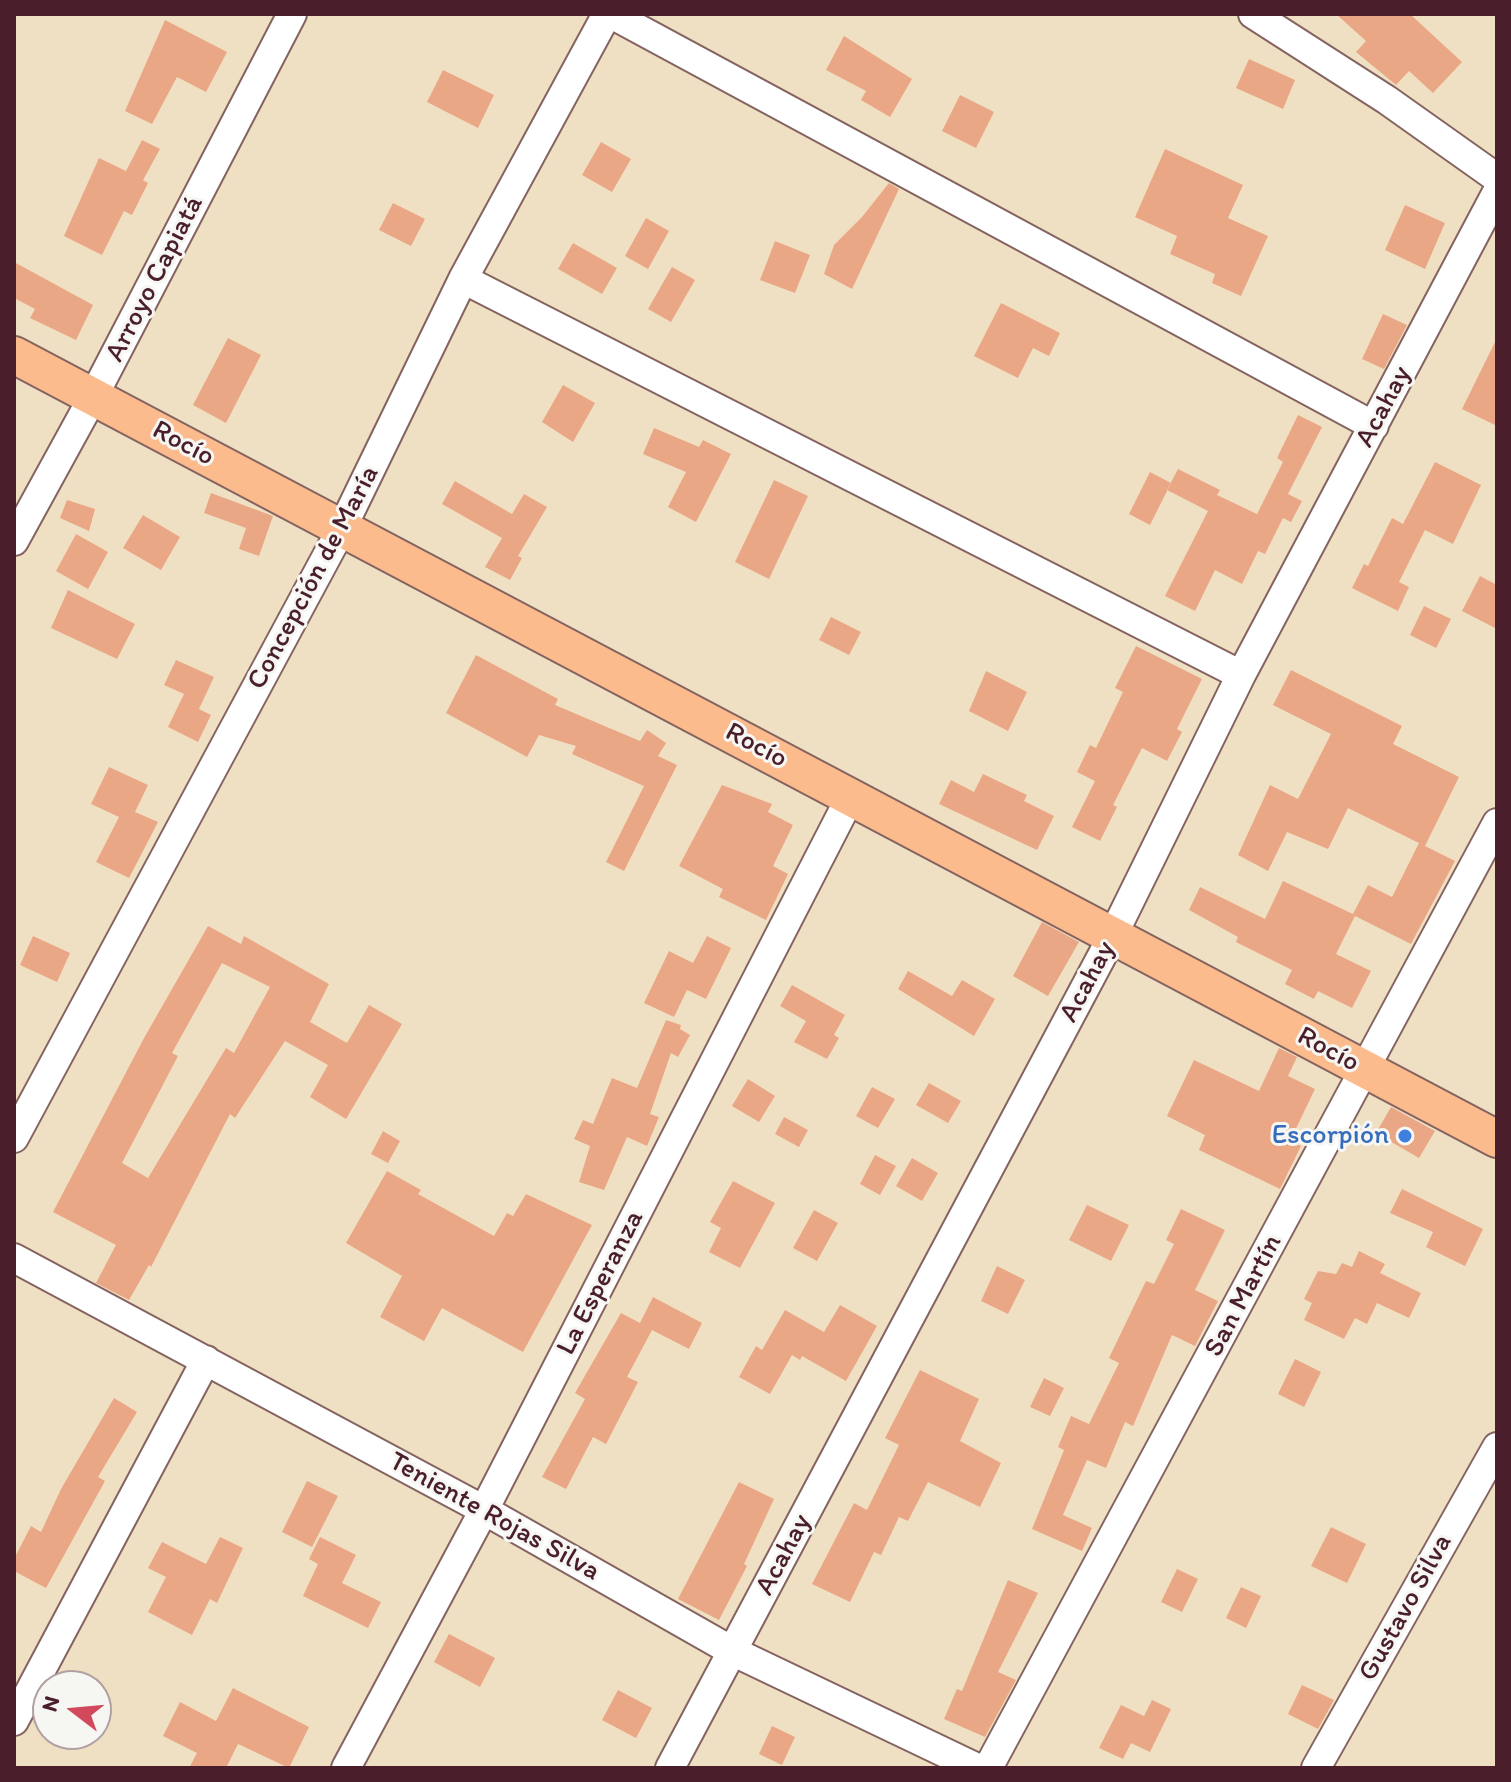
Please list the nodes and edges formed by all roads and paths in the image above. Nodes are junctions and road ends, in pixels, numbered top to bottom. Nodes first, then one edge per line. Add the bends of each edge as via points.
1 (292, 14) edge
2 (609, 14) edge
3 (1253, 14) edge
4 (1497, 178) edge
5 (1497, 192) edge
6 (463, 279) junction
7 (14, 355) edge
8 (93, 397) junction
9 (1374, 426) junction
10 (342, 528) junction
11 (14, 541) edge
12 (1241, 675) junction
13 (851, 796) junction
14 (1497, 823) edge
15 (1112, 937) junction
16 (1367, 1070) junction
17 (14, 1138) edge
18 (1497, 1139) edge
19 (14, 1258) edge
20 (206, 1360) junction
21 (1497, 1447) edge
22 (484, 1510) junction
23 (732, 1651) junction
24 (14, 1721) edge
25 (346, 1768) edge
26 (670, 1768) edge
27 (977, 1768) edge
28 (988, 1768) edge
29 (1316, 1768) edge

1 - 8 street, Arroyo Capiatá
2 - 6 street, Concepción de María
2 - 9 street
3 - 4 street
5 - 9 street, Acahay
6 - 10 street, Concepción de María
6 - 12 street
7 - 8 main road, Rocío
8 - 10 main road, Rocío
8 - 11 street, Arroyo Capiatá
9 - 12 street, Acahay
10 - 13 main road, Rocío
10 - 17 street, Concepción de María
12 - 15 street, Acahay
13 - 15 main road, Rocío
13 - 22 street, La Esperanza
14 - 16 street, San Martín
15 - 16 main road, Rocío
15 - 23 street, Acahay
16 - 18 main road, Rocío
16 - 28 street, San Martín
19 - 20 street, Teniente Rojas Silva
20 - 22 street, Teniente Rojas Silva
20 - 24 street
21 - 29 street, Gustavo Silva
22 - 23 street, Teniente Rojas Silva
22 - 25 street, La Esperanza
23 - 26 street, Acahay
23 - 27 street, Teniente Rojas Silva

